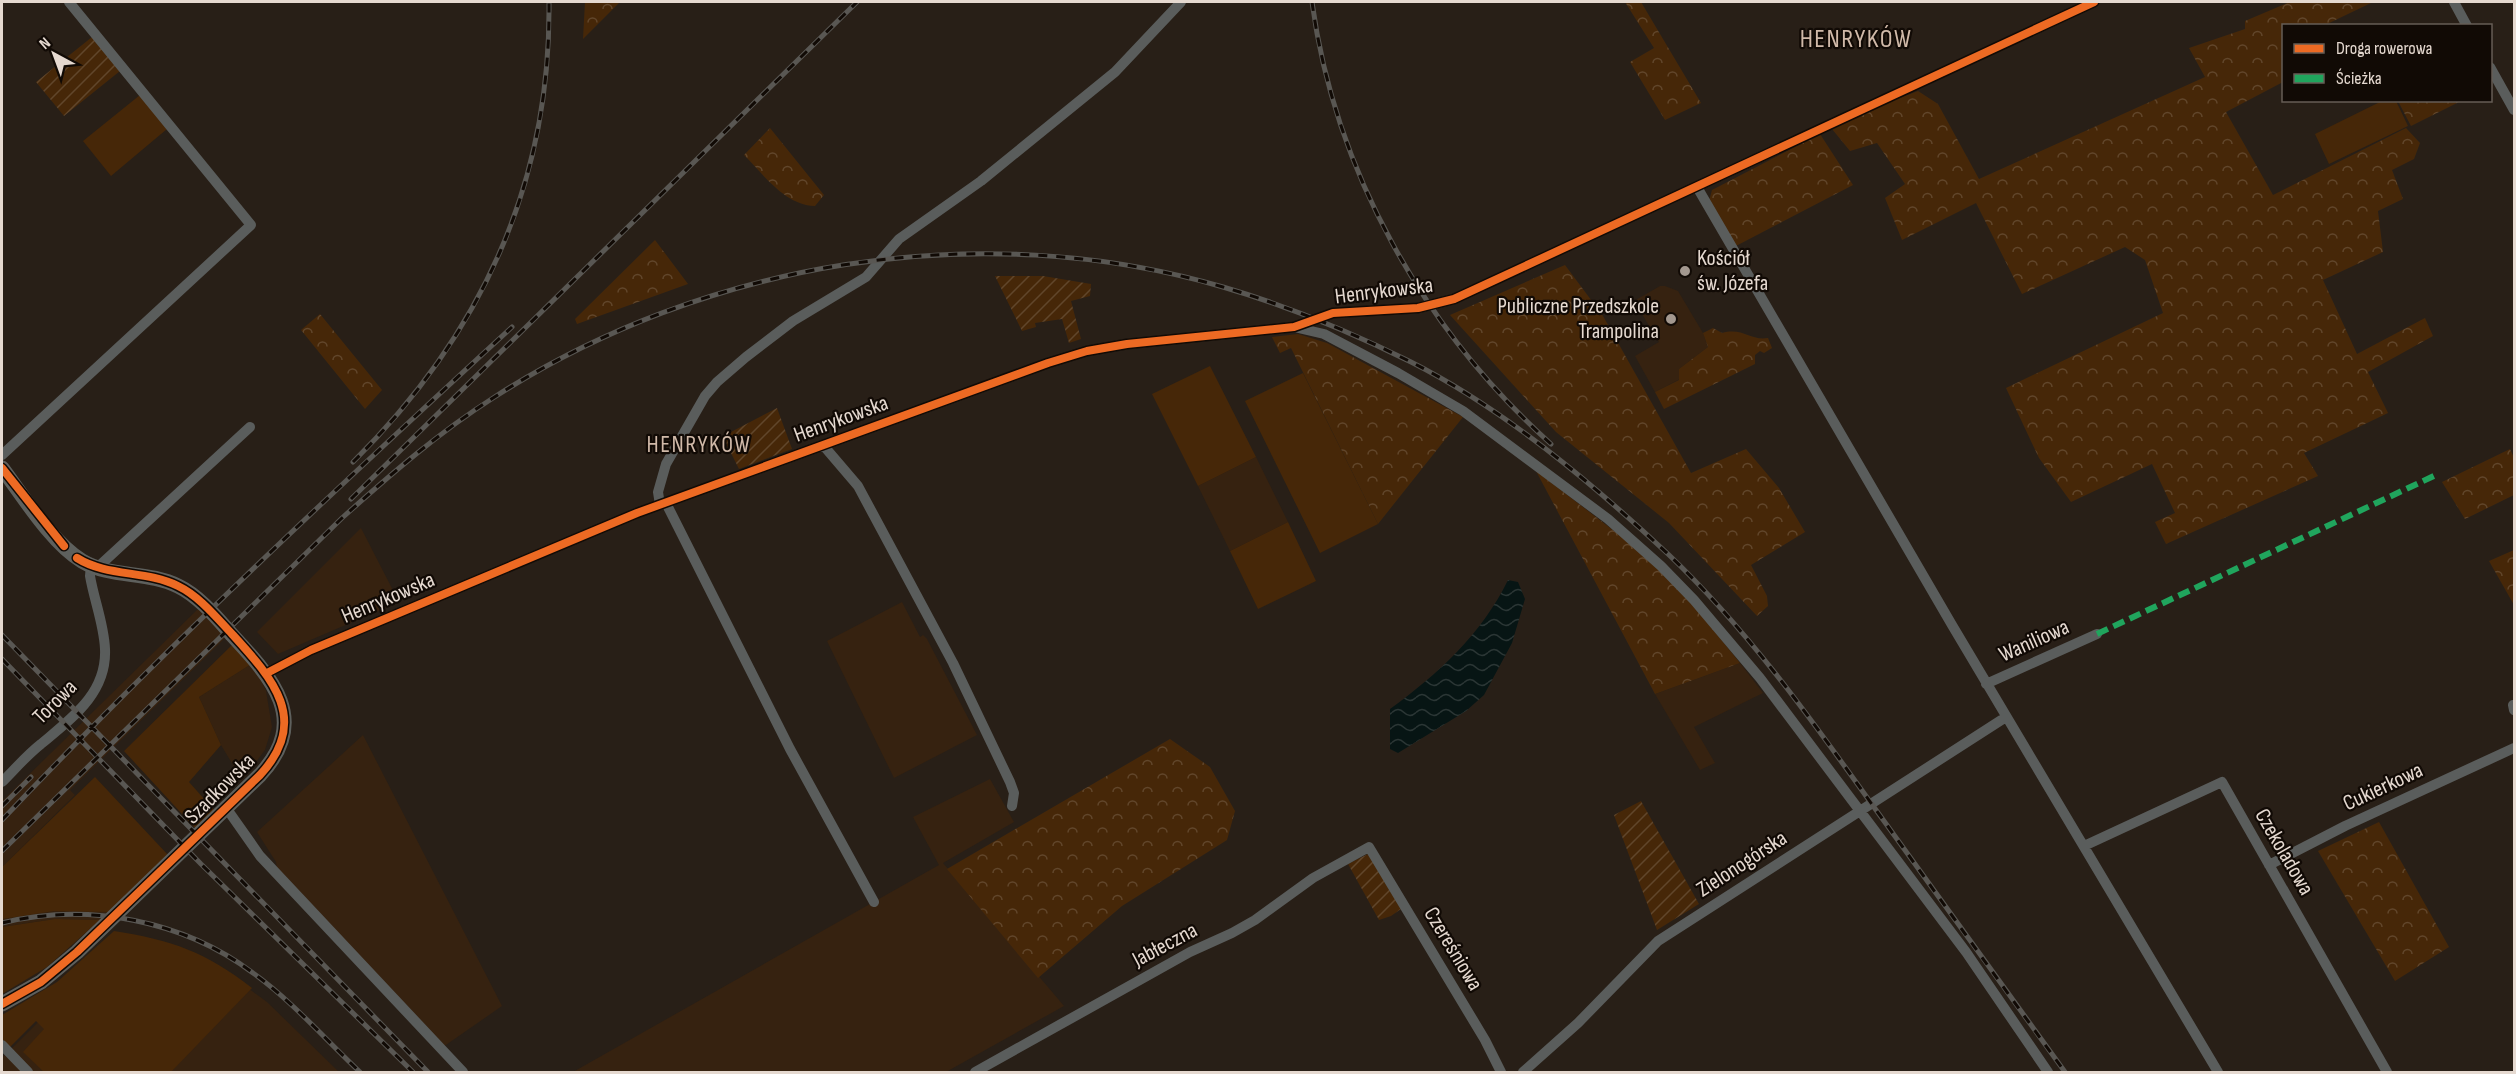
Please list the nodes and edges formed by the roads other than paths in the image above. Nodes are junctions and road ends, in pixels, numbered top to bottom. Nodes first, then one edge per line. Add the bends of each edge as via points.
1 (69, 2) edge
2 (1180, 2) edge
3 (2094, 2) edge
4 (2454, 2) edge
5 (2467, 24) edge
6 (2492, 71) edge
7 (2514, 110) edge
8 (1697, 187) junction
9 (1294, 327) junction
10 (250, 427) dead end
11 (823, 445) junction
12 (2, 455) edge
13 (2, 468) edge
14 (663, 504) junction
15 (89, 563) junction
16 (2097, 634) dead end
17 (267, 673) junction
18 (1986, 684) junction
19 (2006, 717) junction
20 (2514, 748) edge
21 (2, 782) edge
22 (1012, 806) dead end
23 (227, 809) junction
24 (1860, 812) junction
25 (2084, 846) junction
26 (1369, 847) joint
27 (2269, 865) junction
28 (874, 902) dead end
29 (2, 1004) edge
30 (2, 1045) edge
31 (28, 1072) edge
32 (463, 1072) edge
33 (975, 1072) edge
34 (1501, 1072) edge
35 (1522, 1072) edge
36 (2048, 1072) edge
37 (2218, 1072) edge
38 (2387, 1072) edge

1 - 12 street via 251,225
2 - 14 street via 1115,72 981,181 899,239 866,277 793,321 729,370 705,396 666,464 658,492
3 - 8 street, Henrykowska
4 - 5 street
6 - 7 street
8 - 9 street, Henrykowska via 1454,299 1418,308 1349,311
8 - 18 street
9 - 11 street, Henrykowska via 1087,351
9 - 24 street via 1324,334 1462,411 1608,519 1694,600 1760,678
10 - 15 street
11 - 14 street, Henrykowska
11 - 22 street, Henrykowska via 858,486 953,663 1010,782 1014,793
13 - 15 street via 60,542
14 - 17 street, Henrykowska via 311,650
14 - 28 street
15 - 17 street, Szadkowska via 156,578 188,591
15 - 21 street, Torowa via 105,649 98,685 72,719
16 - 18 street, Waniliowa
17 - 23 street, Szadkowska via 281,703 282,739 271,764
18 - 19 street
19 - 24 street, Zielonogórska
19 - 25 street
20 - 27 street, Cukierkowa
23 - 29 street, Szadkowska via 77,952 41,982
23 - 32 street via 260,856
24 - 35 street, Zielonogórska via 1658,941 1578,1023
24 - 36 street via 1966,952
25 - 27 street, Czekoladowa via 2222,782
25 - 37 street
26 - 33 street, Jabłeczna via 1313,878 1232,933 1190,952
26 - 34 street, Czereśniowa
27 - 38 street, Czekoladowa
30 - 31 street

